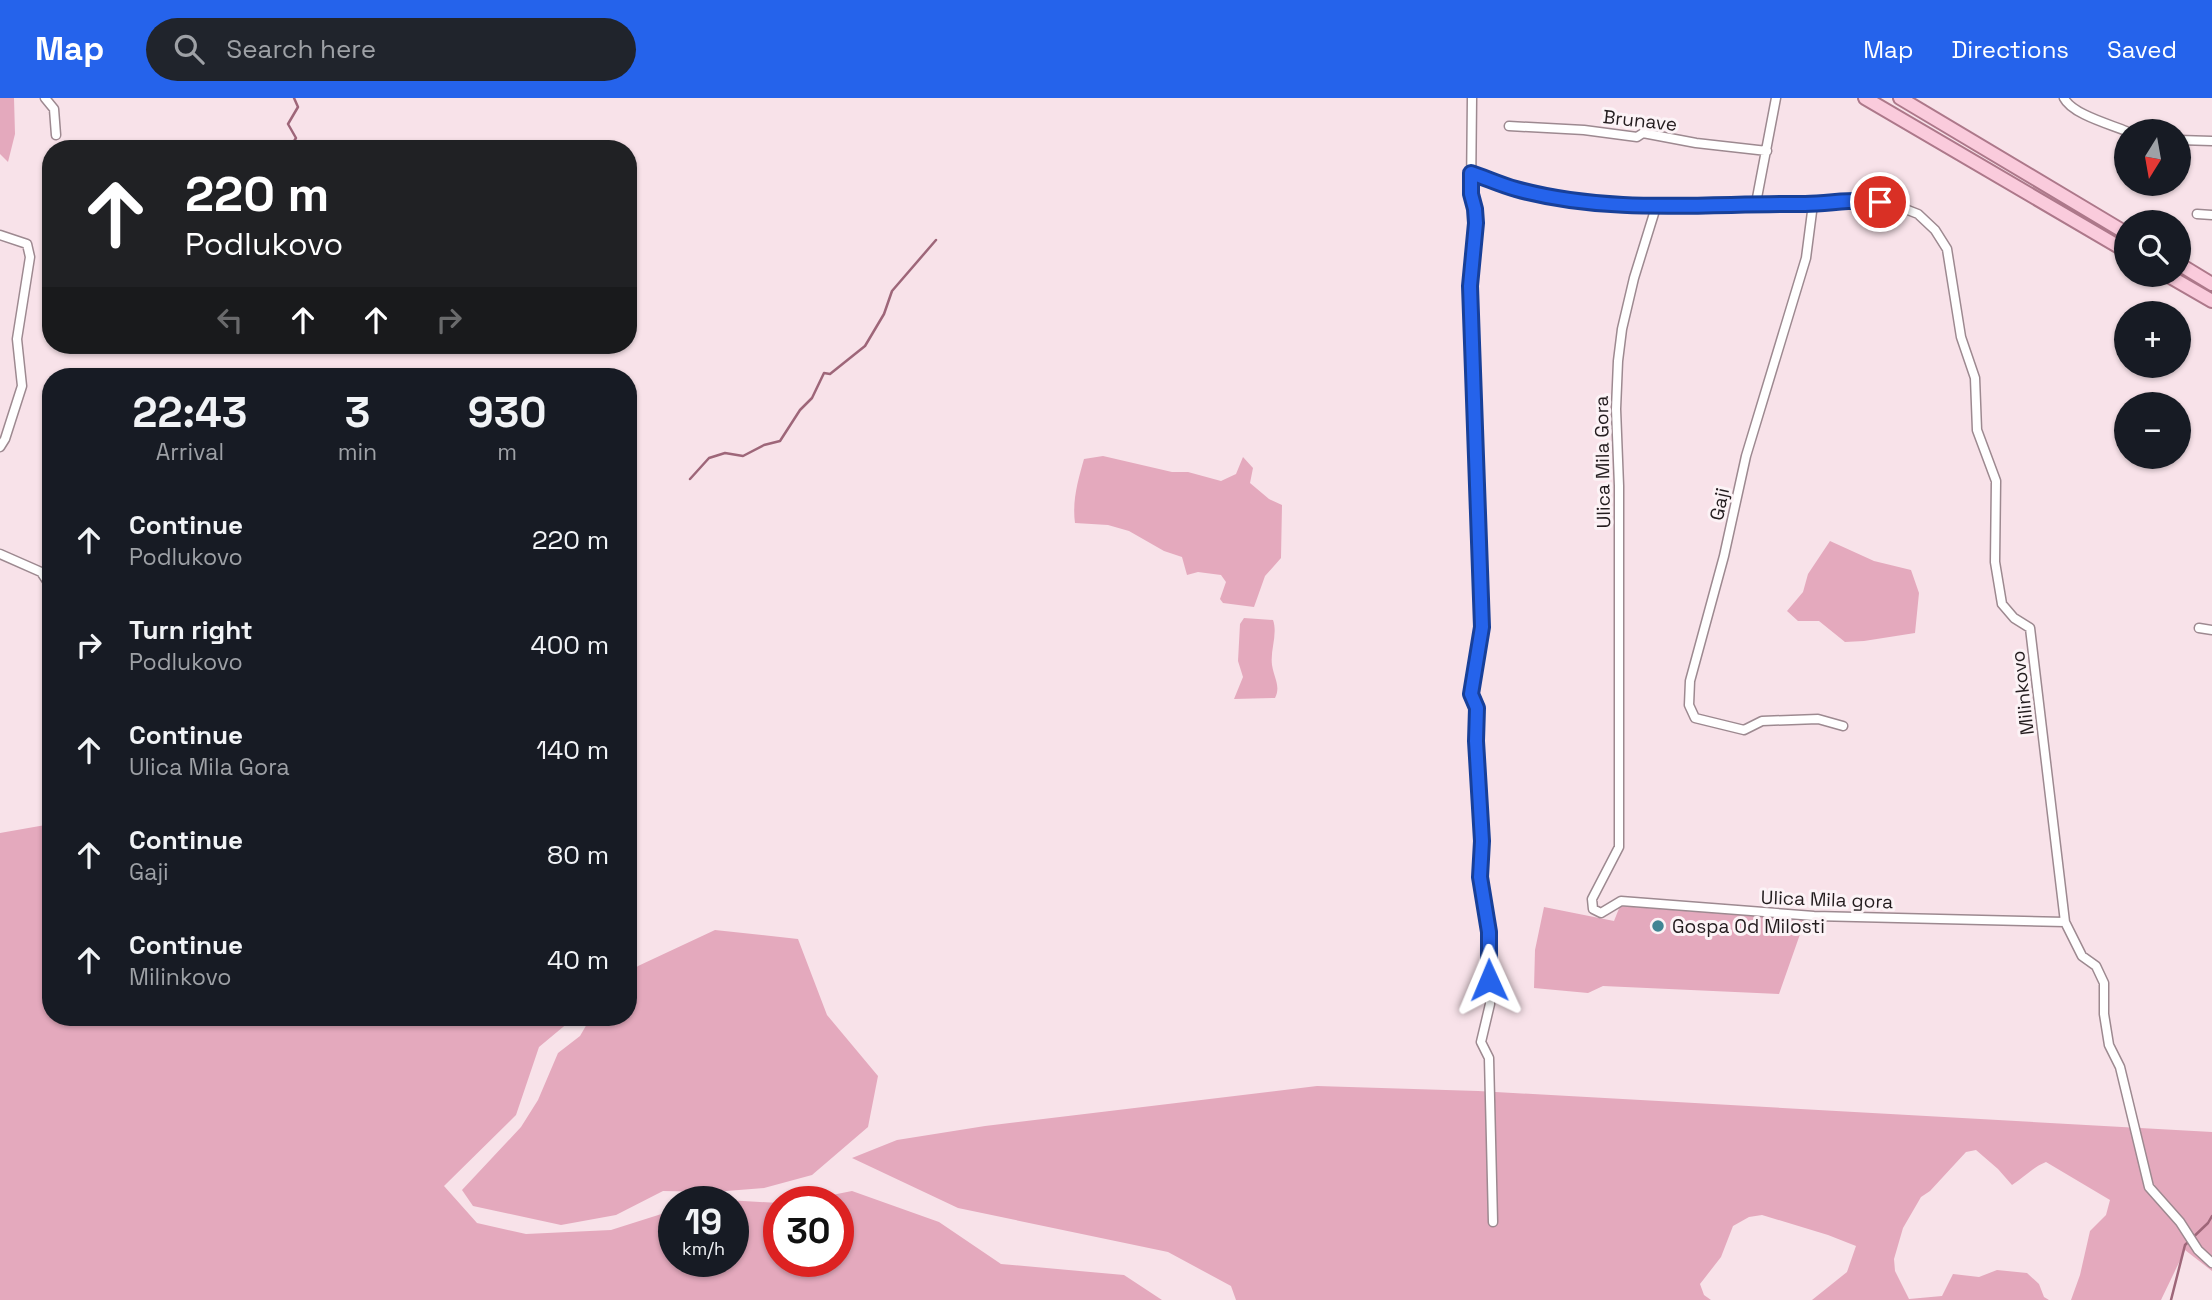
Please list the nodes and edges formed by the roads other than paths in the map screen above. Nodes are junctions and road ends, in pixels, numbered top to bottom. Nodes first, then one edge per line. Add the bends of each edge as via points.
1 (44, 98) edge
2 (1472, 98) edge
3 (1774, 98) edge
4 (1865, 98) edge
5 (1900, 98) edge
6 (2064, 98) edge
7 (1509, 126) dead end
8 (2114, 126) edge
9 (56, 135) dead end
10 (2191, 140) edge
11 (2212, 141) edge
12 (1767, 151) junction
13 (1471, 173) junction
14 (1756, 204) junction
15 (1813, 204) junction
16 (1656, 207) junction
17 (2197, 214) dead end
18 (2212, 215) edge
19 (2114, 226) edge
20 (0, 234) edge
21 (2114, 244) edge
22 (2191, 271) edge
23 (2212, 284) edge
24 (2187, 287) edge
25 (2212, 302) edge
26 (0, 447) edge
27 (0, 554) edge
28 (42, 573) edge
29 (2199, 628) dead end
30 (2212, 630) edge
31 (1843, 726) dead end
32 (1593, 909) joint
33 (2065, 922) junction
34 (1493, 1222) dead end
35 (2212, 1262) edge

1 - 9 street via 54,109
2 - 13 street
3 - 12 street
4 - 21 main road
5 - 19 main road
6 - 8 street via 2068,105
7 - 12 street, Brunave via 1637,137 1643,133
10 - 11 street
12 - 14 street
13 - 16 street via 1560,199
13 - 34 street via 1476,223 1470,286 1482,627 1471,694 1477,708 1480,877 1489,932 1490,1004 1481,1042 1489,1058
14 - 15 street
14 - 16 street
15 - 31 street, Gaji via 1806,257 1746,456 1689,681 1689,705 1695,718 1744,730 1762,721 1818,719
15 - 33 street, Milinkovo via 1864,200 1895,205 1918,214 1947,249 1961,337 1975,378 1977,430 1996,481 1995,562 2002,604 2030,628
16 - 32 street, Ulica Mila Gora via 1634,278 1618,361 1619,847 1591,899
17 - 18 street
20 - 26 street via 27,244 30,257 17,339 22,386
22 - 23 main road
24 - 25 main road
27 - 28 street
29 - 30 street
32 - 33 street, Ulica Mila gora via 1601,913 1621,901 1814,916
33 - 35 street, Milinkovo via 2082,956 2096,966 2104,983 2109,1045 2120,1067 2149,1187

